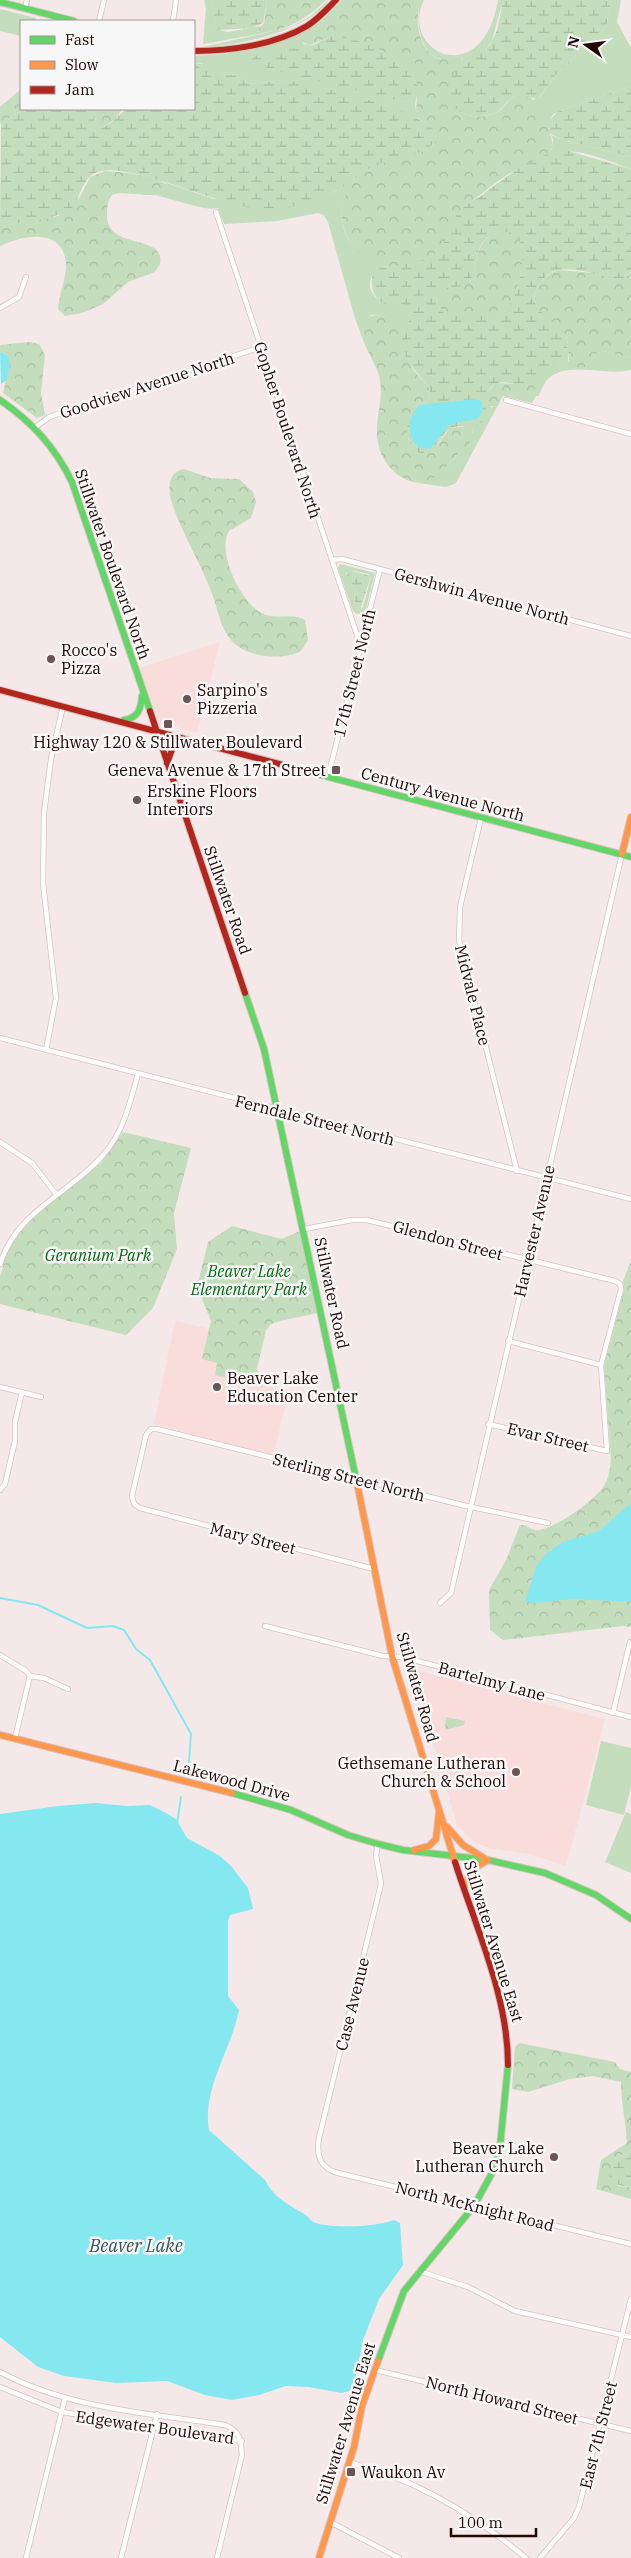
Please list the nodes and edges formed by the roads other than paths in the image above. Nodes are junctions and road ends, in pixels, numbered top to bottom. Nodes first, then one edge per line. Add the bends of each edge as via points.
1 (27, 0) edge
2 (104, 0) edge
3 (176, 0) edge
4 (336, 0) edge
5 (0, 2) edge
6 (25, 9) junction
7 (70, 20) edge
8 (99, 20) edge
9 (173, 20) edge
10 (195, 51) edge
11 (216, 212) dead end
12 (26, 277) dead end
13 (0, 308) edge
14 (261, 347) junction
15 (0, 400) edge
16 (506, 400) dead end
17 (36, 427) junction
18 (631, 434) edge
19 (332, 560) junction
20 (380, 569) junction
21 (631, 636) edge
22 (361, 646) junction
23 (0, 690) edge
24 (142, 692) junction
25 (63, 706) junction
26 (117, 721) junction
27 (155, 731) junction
28 (197, 742) junction
29 (166, 764) junction
30 (328, 777) junction
31 (631, 817) edge
32 (481, 818) junction
33 (622, 854) junction
34 (631, 857) edge
35 (0, 1038) edge
36 (46, 1050) junction
37 (138, 1074) junction
38 (279, 1111) junction
39 (0, 1142) edge
40 (517, 1171) junction
41 (546, 1179) junction
42 (56, 1194) junction
43 (631, 1199) edge
44 (304, 1229) junction
45 (0, 1247) edge
46 (5, 1250) junction
47 (527, 1261) junction
48 (0, 1264) edge
49 (508, 1341) junction
50 (601, 1365) junction
51 (0, 1387) edge
52 (22, 1392) junction
53 (42, 1397) dead end
54 (488, 1424) junction
55 (356, 1480) junction
56 (0, 1490) edge
57 (134, 1504) joint
58 (470, 1506) junction
59 (548, 1523) dead end
60 (374, 1568) junction
61 (440, 1602) dead end
62 (265, 1626) dead end
63 (630, 1642) edge
64 (0, 1655) edge
65 (392, 1656) junction
66 (30, 1676) junction
67 (68, 1689) dead end
68 (613, 1713) junction
69 (631, 1717) edge
70 (0, 1735) edge
71 (14, 1738) junction
72 (438, 1807) junction
73 (443, 1821) junction
74 (378, 1844) junction
75 (408, 1851) junction
76 (454, 1856) junction
77 (488, 1860) junction
78 (464, 1890) junction
79 (631, 1919) edge
80 (321, 2163) joint
81 (474, 2206) junction
82 (631, 2244) edge
83 (419, 2272) junction
84 (631, 2299) edge
85 (622, 2335) junction
86 (631, 2337) edge
87 (373, 2369) junction
88 (0, 2372) edge
89 (0, 2387) edge
90 (66, 2398) junction
91 (62, 2412) junction
92 (157, 2414) junction
93 (600, 2424) junction
94 (154, 2428) junction
95 (631, 2431) edge
96 (242, 2441) junction
97 (349, 2462) junction
98 (329, 2522) junction
99 (26, 2558) edge
100 (121, 2558) edge
101 (217, 2558) edge
102 (319, 2558) edge
103 (399, 2558) edge
104 (526, 2558) edge
105 (540, 2558) edge

1 - 6 street
2 - 8 street
3 - 9 street
4 - 10 main road via 314,21 293,32 223,50
5 - 6 main road
6 - 7 main road
11 - 14 street, Gopher Boulevard North
12 - 13 street via 19,296
14 - 17 street, Goodview Avenue North via 51,417
14 - 19 street, Gopher Boulevard North
15 - 17 main road, Stillwater Boulevard North
16 - 18 street
17 - 24 main road, Stillwater Boulevard North via 55,451 72,482
19 - 20 street, Gershwin Avenue North via 342,559
19 - 22 street, Gopher Boulevard North
20 - 21 street, Gershwin Avenue North
20 - 22 street, 17th Street North
22 - 30 street, 17th Street North
23 - 25 main road, Century Avenue North
24 - 26 main road via 137,716
24 - 27 main road, Stillwater Boulevard North
25 - 26 main road, Century Avenue North
25 - 36 street via 51,759 44,813 43,883 56,998
26 - 27 main road, Century Avenue North
27 - 28 main road, Century Avenue North
27 - 29 main road, Stillwater Road
28 - 29 main road via 174,746
28 - 30 main road, Century Avenue North
29 - 38 main road, Stillwater Road via 253,1014
30 - 32 main road, Century Avenue North
31 - 33 main road
32 - 33 main road, Century Avenue North
32 - 40 street, Midvale Place via 460,907 458,940
33 - 34 main road, Century Avenue North
33 - 41 street, Harvester Avenue
35 - 36 street, Ferndale Street North
36 - 37 street, Ferndale Street North
37 - 38 street, Ferndale Street North
37 - 42 street via 126,1115 108,1148 88,1170
38 - 40 street, Ferndale Street North
38 - 44 main road, Stillwater Road
39 - 42 street via 32,1163
40 - 41 street, Ferndale Street North
41 - 43 street, Ferndale Street North
41 - 47 street, Harvester Avenue
42 - 46 street via 28,1217
44 - 47 street, Glendon Street via 367,1220
44 - 55 main road, Stillwater Road
45 - 46 street
46 - 48 street
47 - 49 street, Harvester Avenue
47 - 50 street, Glendon Street via 620,1284
49 - 50 street
49 - 54 street, Harvester Avenue
50 - 54 street, Evar Street via 607,1451
51 - 52 street
52 - 53 street
52 - 56 street via 15,1422 15,1441 5,1484
54 - 58 street, Harvester Avenue
55 - 57 street, Sterling Street North via 151,1429 146,1435 132,1496
55 - 58 street, Sterling Street North
55 - 60 main road, Stillwater Road
57 - 60 street, Mary Street
58 - 59 street, Sterling Street North
58 - 61 street, Harvester Avenue via 451,1593
60 - 65 main road, Stillwater Road
62 - 65 street, Bartelmy Lane
63 - 68 street
64 - 66 street
65 - 68 street, Bartelmy Lane
65 - 72 main road, Stillwater Road
66 - 67 street via 44,1678
66 - 71 street
68 - 69 street, Bartelmy Lane
70 - 71 main road, Lakewood Drive
71 - 74 main road, Lakewood Drive via 257,1800
72 - 73 main road, Stillwater Road
72 - 75 main road via 438,1826 433,1844
73 - 76 main road, Stillwater Road
73 - 77 main road via 462,1845
74 - 75 main road, Lakewood Drive
74 - 80 street, Case Avenue via 376,1855 381,1884 320,2138 318,2152
75 - 76 main road, Lakewood Drive
76 - 77 main road
76 - 78 main road, Stillwater Avenue East
77 - 78 main road via 471,1870
77 - 79 main road via 568,1881
78 - 81 main road, Stillwater Avenue East via 503,2012 509,2053 500,2147 492,2173
80 - 81 street, North McKnight Road via 338,2173
81 - 82 street, North McKnight Road
81 - 83 main road, Stillwater Avenue East
83 - 85 street via 468,2287 515,2311
83 - 87 main road, Stillwater Avenue East via 404,2291
84 - 85 street, East 7th Street
85 - 86 street
85 - 93 street, East 7th Street
87 - 93 street, North Howard Street
87 - 97 main road, Stillwater Avenue East
88 - 90 street, Edgewater Boulevard
89 - 91 street, Edgewater Boulevard
90 - 91 street
90 - 92 street, Edgewater Boulevard
91 - 94 street, Edgewater Boulevard
91 - 99 street
92 - 94 street
92 - 96 street, Edgewater Boulevard via 226,2425 234,2429
93 - 95 street, North Howard Street
93 - 105 street, East 7th Street via 579,2508
94 - 96 street, Edgewater Boulevard
94 - 100 street
96 - 101 street via 242,2455
97 - 98 main road, Stillwater Avenue East
97 - 104 street via 439,2498 486,2527
98 - 102 main road, Stillwater Avenue East
98 - 103 street

